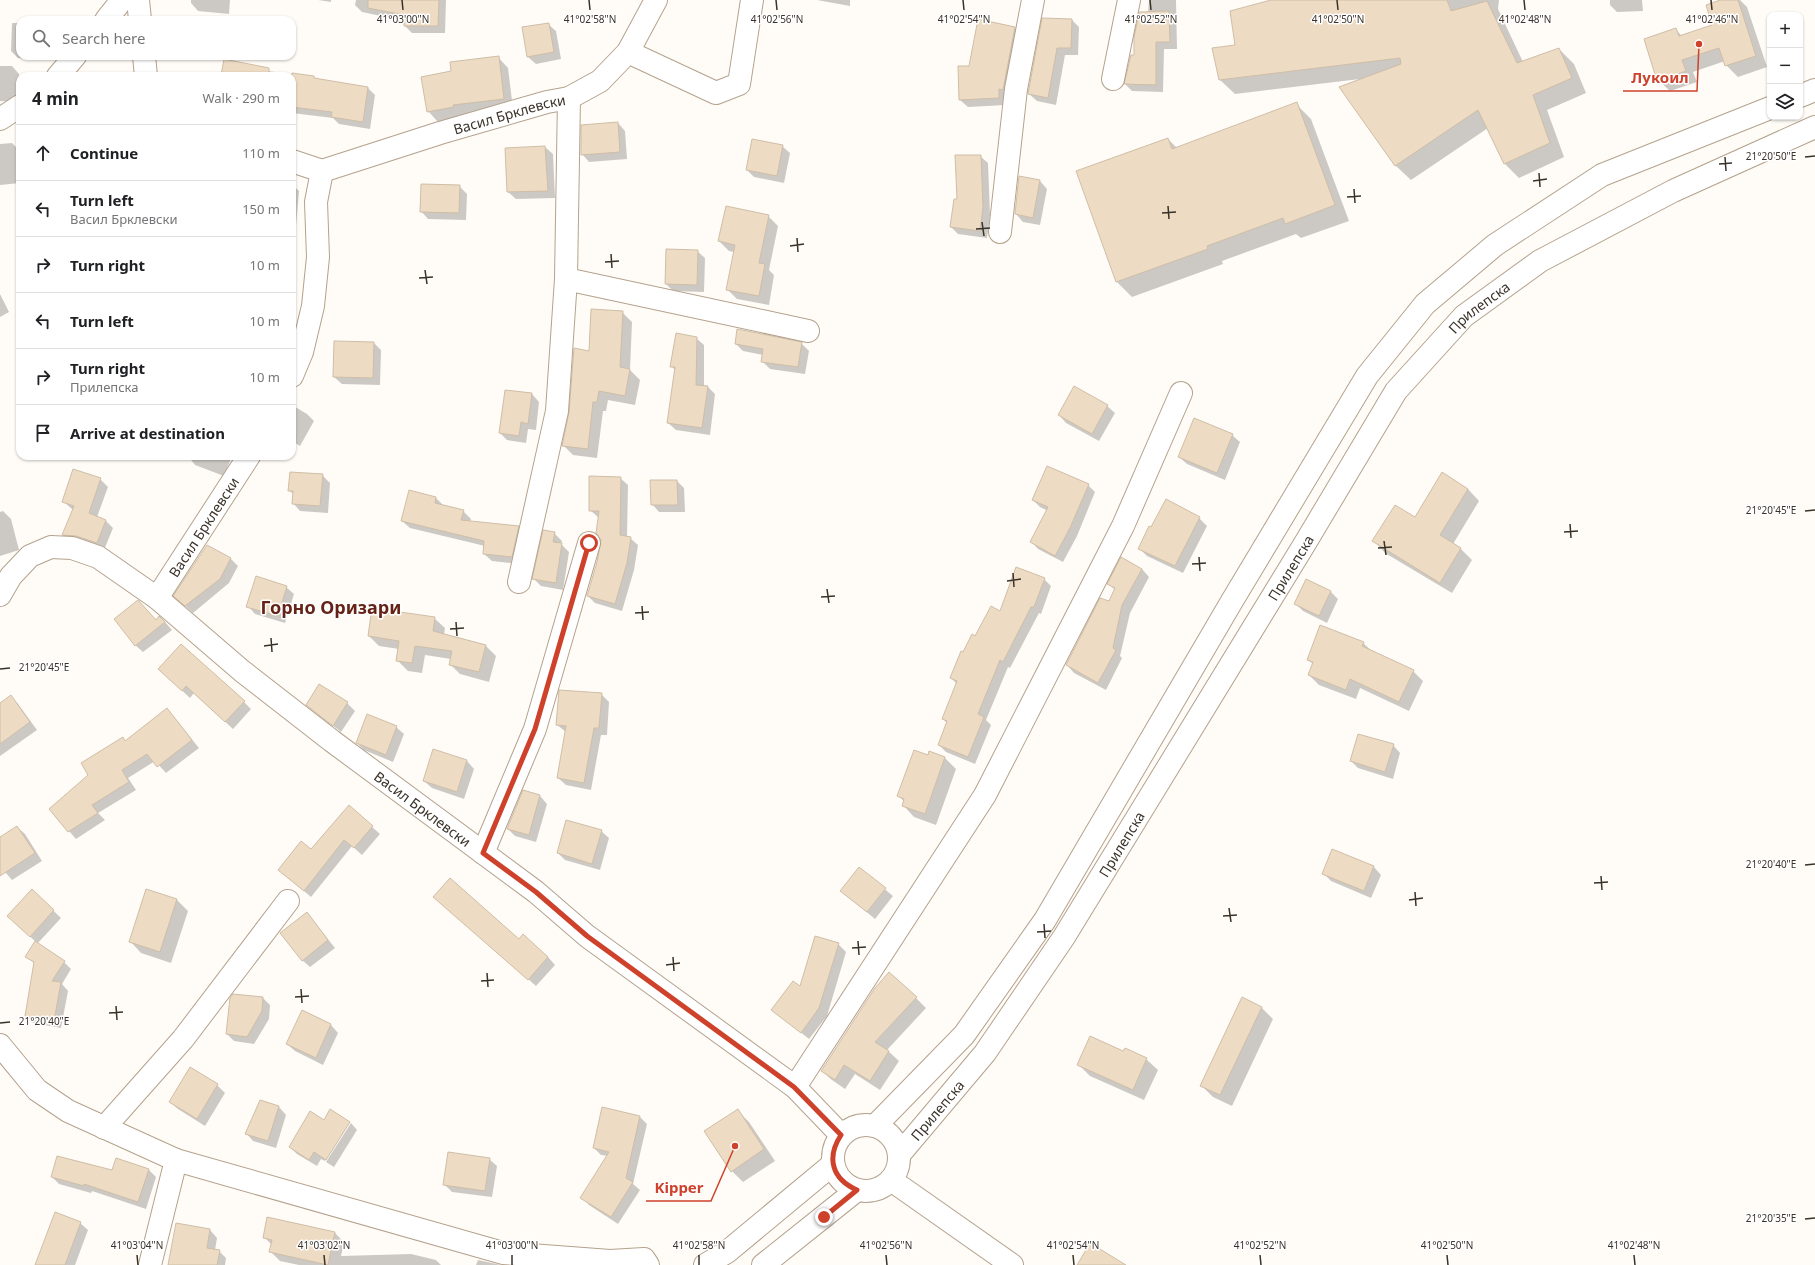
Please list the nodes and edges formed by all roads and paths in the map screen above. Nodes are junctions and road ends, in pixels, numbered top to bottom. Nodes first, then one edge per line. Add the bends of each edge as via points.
1 (122, 0) edge
2 (138, 0) edge
3 (656, 0) edge
4 (752, 0) edge
5 (1033, 0) edge
6 (1129, 0) edge
7 (109, 16) edge
8 (140, 16) edge
9 (628, 52) junction
10 (72, 60) edge
11 (144, 60) edge
12 (61, 72) edge
13 (146, 72) edge
14 (1113, 78) dead end
15 (1815, 90) edge
16 (1803, 95) edge
17 (569, 98) junction
18 (16, 109) edge
19 (1767, 109) edge
20 (0, 119) edge
21 (1815, 127) edge
22 (296, 162) edge
23 (322, 171) junction
24 (1000, 232) dead end
25 (566, 279) junction
26 (808, 331) dead end
27 (296, 366) edge
28 (1181, 393) dead end
29 (246, 460) edge
30 (589, 543) dead end
31 (519, 582) dead end
32 (0, 595) edge
33 (157, 598) junction
34 (483, 853) junction
35 (288, 901) dead end
36 (0, 1045) edge
37 (794, 1087) junction
38 (875, 1126) junction
39 (104, 1128) junction
40 (841, 1135) junction
41 (899, 1155) junction
42 (176, 1160) junction
43 (833, 1164) junction
44 (891, 1180) junction
45 (857, 1190) junction
46 (150, 1265) edge
47 (648, 1265) edge
48 (705, 1265) edge
49 (763, 1265) edge
50 (1012, 1265) edge

1 - 7 street
2 - 8 street
3 - 9 street, Васил Брклевски
4 - 9 street via 739,84 716,93
5 - 24 street via 1016,89
6 - 14 street
9 - 17 street, Васил Брклевски via 600,81
10 - 12 street
11 - 13 street
15 - 16 street
17 - 23 street, Васил Брклевски via 440,133
17 - 25 street
18 - 20 street
19 - 38 street, Прилепска via 1602,175 1495,245 1425,304 1367,376 1045,920 964,1035
21 - 41 street, Прилепска via 1673,191 1540,261 1464,316 1396,391 1064,937 986,1053
22 - 23 street
23 - 27 street via 316,202 318,257 313,306
25 - 26 street
25 - 31 street via 557,411
28 - 37 street via 1123,526 985,795
29 - 33 street, Васил Брклевски
30 - 34 street via 535,729
32 - 33 street, Васил Брклевски via 11,576 30,556 51,547 72,548 98,556
33 - 34 street, Васил Брклевски via 242,671
34 - 37 street, Васил Брклевски via 536,892 587,936
35 - 39 street via 183,1039
36 - 39 street via 36,1090 68,1111
37 - 40 street, Васил Брклевски
38 - 40 street via 857,1126
38 - 41 street via 891,1136
39 - 42 street
40 - 43 street via 833,1154
41 - 44 street via 899,1164
42 - 46 street
42 - 47 street via 503,1253 610,1261 644,1259
43 - 45 street via 841,1181
43 - 48 street via 728,1252
44 - 45 street via 876,1190
44 - 50 street
45 - 49 street

